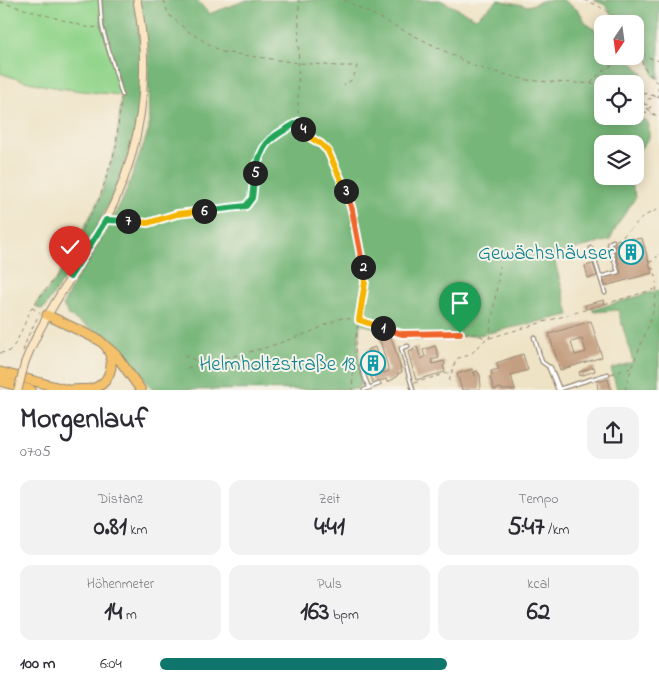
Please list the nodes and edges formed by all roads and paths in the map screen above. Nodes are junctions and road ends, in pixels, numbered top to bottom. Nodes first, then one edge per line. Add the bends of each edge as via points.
1 (100, 0) edge
2 (137, 0) edge
3 (164, 0) edge
4 (299, 0) edge
5 (344, 0) edge
6 (584, 0) edge
7 (0, 2) edge
8 (612, 15) edge
9 (102, 28) junction
10 (644, 54) edge
11 (659, 61) edge
12 (299, 63) junction
13 (613, 65) edge
14 (643, 65) edge
15 (591, 83) junction
16 (594, 83) edge
17 (344, 85) dead end
18 (644, 93) edge
19 (122, 95) joint
20 (658, 97) edge
21 (644, 100) edge
22 (644, 105) joint
23 (647, 109) junction
24 (655, 115) junction
25 (659, 117) edge
26 (298, 122) junction
27 (659, 209) edge
28 (106, 220) junction
29 (613, 241) joint
30 (591, 248) dead end
31 (659, 254) edge
32 (657, 259) edge
33 (649, 262) dead end
34 (500, 266) dead end
35 (651, 269) dead end
36 (600, 276) junction
37 (659, 289) edge
38 (605, 293) dead end
39 (32, 307) junction
40 (44, 314) junction
41 (359, 320) junction
42 (534, 337) dead end
43 (486, 339) junction
44 (489, 339) junction
45 (105, 346) junction
46 (408, 346) dead end
47 (22, 352) dead end
48 (0, 353) edge
49 (184, 356) dead end
50 (364, 358) dead end
51 (205, 364) junction
52 (187, 368) dead end
53 (550, 368) joint
54 (633, 368) junction
55 (452, 371) junction
56 (0, 372) edge
57 (609, 374) joint
58 (0, 381) edge
59 (449, 381) dead end
60 (379, 384) dead end
61 (369, 388) junction
62 (413, 388) edge
63 (559, 389) edge
64 (18, 390) edge
65 (31, 390) edge
66 (69, 390) edge
67 (141, 390) edge
68 (352, 390) edge
69 (364, 390) edge
70 (625, 390) edge

1 - 9 lane
2 - 28 street via 144,60 143,104 132,157
3 - 12 path via 168,14 189,32 222,52
4 - 12 path
5 - 15 path via 476,67 527,80
6 - 8 path
7 - 9 path via 90,28
9 - 19 lane
10 - 11 path
12 - 17 path via 357,66 353,79
12 - 26 path
13 - 15 path
14 - 20 path via 658,84
15 - 16 path
18 - 20 path
19 - 39 path via 116,147 99,200 54,279
20 - 21 path
22 - 23 path
22 - 23 path via 651,106
23 - 24 path
23 - 24 path via 645,113
24 - 25 path
26 - 28 path via 268,140 263,148 252,198 246,206 177,214 148,223
26 - 41 path via 328,151 348,197 365,282
27 - 29 path via 644,216 620,239
28 - 40 street
29 - 36 lane via 609,243 618,272
30 - 36 lane
31 - 32 path
32 - 33 path
34 - 44 path
35 - 37 path
36 - 38 lane
37 - 44 path
37 - 54 path via 652,320
39 - 40 path
39 - 48 path via 16,343 8,352
40 - 45 highway
40 - 47 path via 28,336
40 - 64 street, bridge
41 - 43 path via 402,334 468,333
41 - 51 path via 337,319 268,348
41 - 68 path
42 - 53 lane via 542,362
43 - 44 path
43 - 55 path via 470,355 458,358
45 - 66 highway via 112,364 104,382 90,389
45 - 67 highway via 116,355
46 - 62 lane via 402,348
49 - 51 path
50 - 61 lane via 361,368
51 - 52 path
53 - 63 street
54 - 57 path
54 - 70 path
55 - 59 path
55 - 62 path via 413,383
56 - 66 highway
57 - 63 lane
58 - 65 highway
60 - 61 lane
61 - 69 lane

